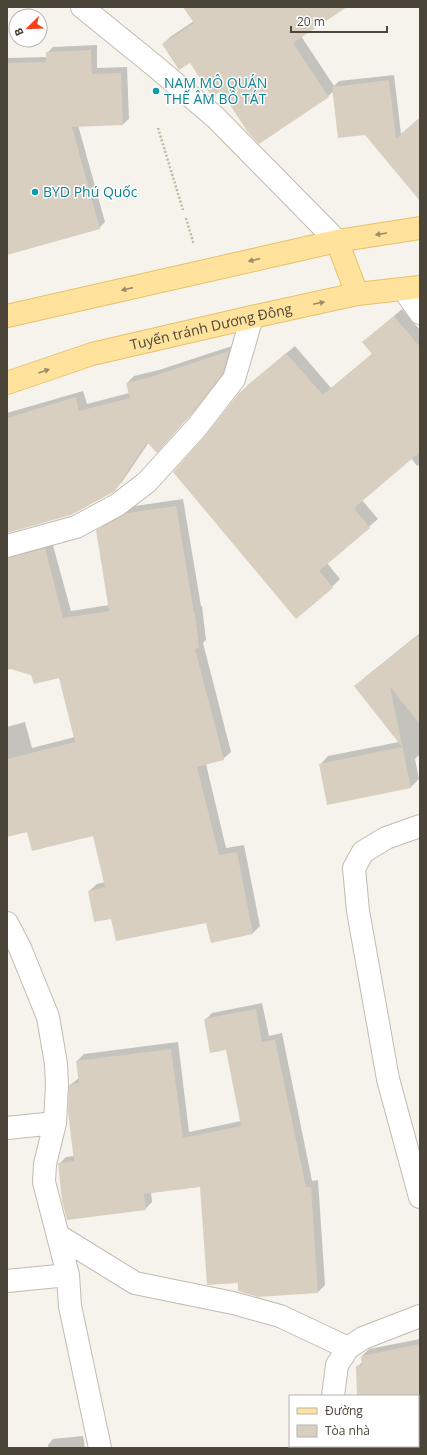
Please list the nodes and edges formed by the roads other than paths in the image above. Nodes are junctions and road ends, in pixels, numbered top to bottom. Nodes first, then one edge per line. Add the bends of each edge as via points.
1 (82, 7) edge
2 (420, 228) edge
3 (337, 241) junction
4 (412, 288) edge
5 (357, 294) junction
6 (420, 313) edge
7 (7, 316) edge
8 (252, 317) junction
9 (7, 383) edge
10 (7, 546) edge
11 (420, 826) edge
12 (7, 923) edge
13 (55, 1123) junction
14 (7, 1128) edge
15 (420, 1197) edge
16 (59, 1236) junction
17 (68, 1275) junction
18 (7, 1281) edge
19 (420, 1316) edge
20 (348, 1348) junction
21 (333, 1395) edge
22 (100, 1448) edge

1 - 3 street via 215,117
2 -> 3 main road
3 - 5 main road
3 -> 7 main road
4 - 5 main road, Tuyến tránh Dương Đông
4 - 6 street
8 -> 5 main road, Tuyến tránh Dương Đông
9 -> 8 main road, Tuyến tránh Dương Đông via 92,354
8 - 10 street via 234,379 197,427 147,482 118,505 76,527
11 - 15 street via 386,838 363,852 354,868 358,911 388,1079
12 - 13 street via 48,1017 56,1064
13 - 14 street
13 - 16 street via 44,1164 44,1182
16 - 17 street
16 - 20 street via 135,1283 233,1303 280,1316
17 - 18 street
17 - 22 street via 70,1306
19 - 20 street via 363,1338
20 - 21 street via 337,1365

